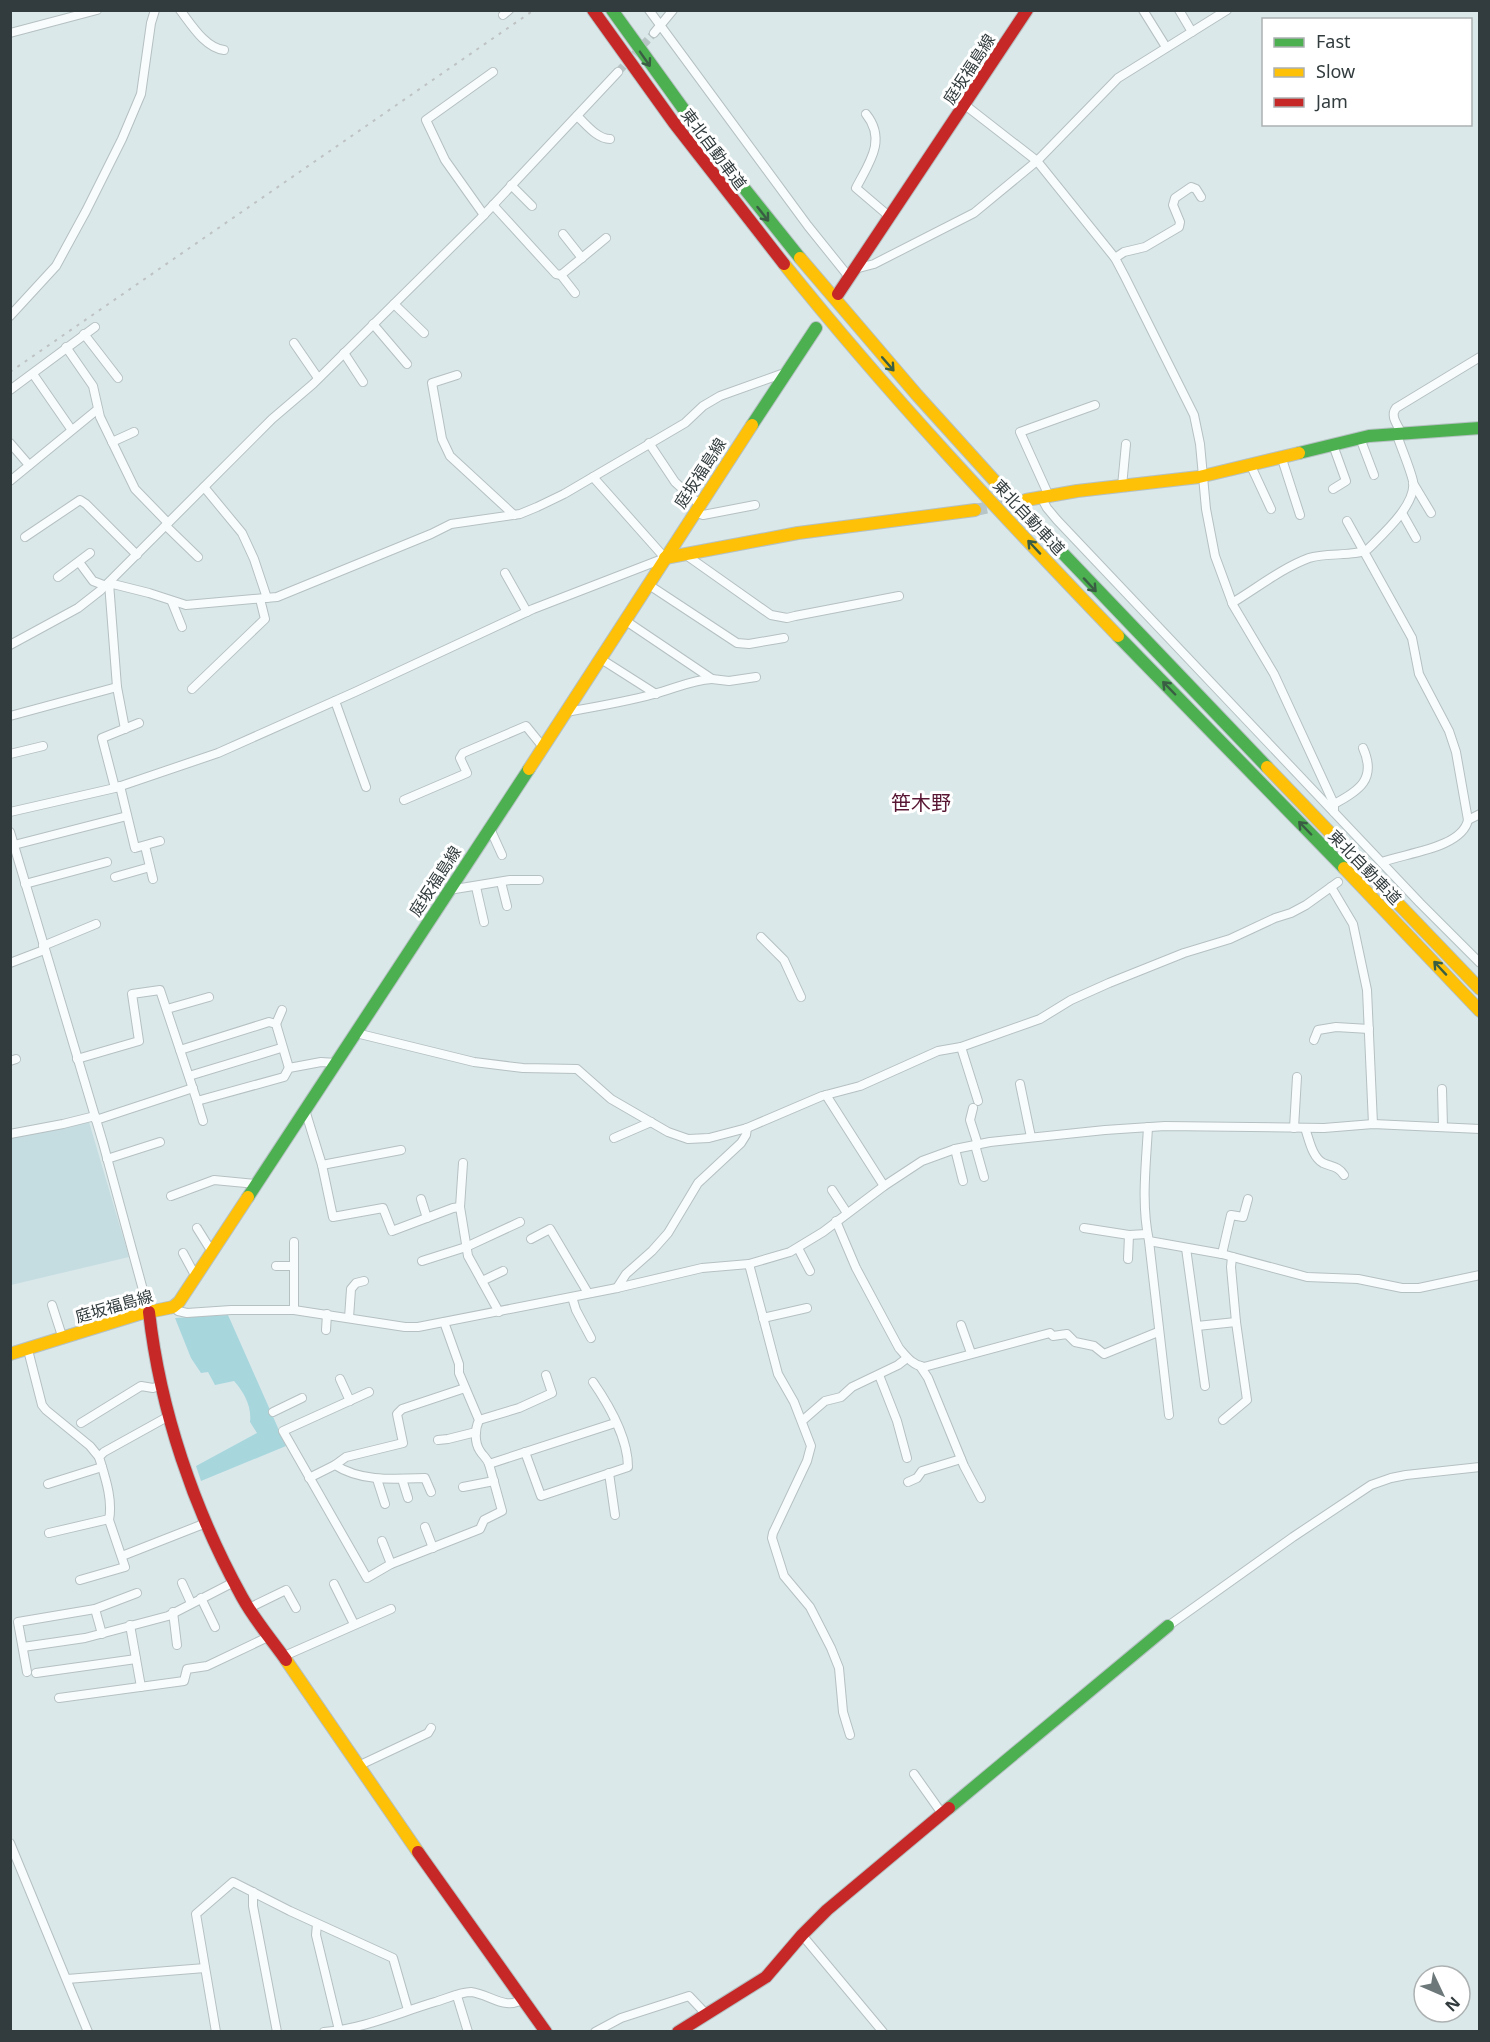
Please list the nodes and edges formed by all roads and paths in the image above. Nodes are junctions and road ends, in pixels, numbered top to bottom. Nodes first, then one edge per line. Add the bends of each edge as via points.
1 (97, 10) edge
2 (155, 10) edge
3 (180, 10) edge
4 (593, 10) edge
5 (612, 10) edge
6 (649, 10) edge
7 (673, 10) edge
8 (1027, 10) edge
9 (1143, 10) edge
10 (1179, 10) edge
11 (1227, 10) edge
12 (656, 30) junction
13 (1192, 32) junction
14 (10, 33) edge
15 (1166, 47) junction
16 (224, 50) dead end
17 (493, 72) dead end
18 (618, 72) tunnel mouth
19 (965, 105) junction
20 (866, 114) dead end
21 (577, 116) junction
22 (610, 139) dead end
23 (1037, 161) junction
24 (511, 185) junction
25 (1201, 197) dead end
26 (493, 205) junction
27 (532, 206) dead end
28 (484, 215) junction
29 (890, 217) junction
30 (563, 234) dead end
31 (606, 238) dead end
32 (582, 258) junction
33 (1114, 258) junction
34 (852, 273) junction
35 (561, 275) junction
36 (575, 293) dead end
37 (838, 294) dead end
38 (394, 303) junction
39 (10, 316) edge
40 (373, 324) junction
41 (94, 327) dead end
42 (816, 328) dead end
43 (423, 333) dead end
44 (84, 334) junction
45 (294, 343) dead end
46 (66, 347) junction
47 (344, 353) junction
48 (1479, 357) edge
49 (407, 364) dead end
50 (787, 372) junction
51 (33, 374) junction
52 (457, 375) dead end
53 (118, 378) dead end
54 (318, 378) junction
55 (363, 382) dead end
56 (10, 390) edge
57 (1095, 405) dead end
58 (98, 409) junction
59 (1479, 428) edge
60 (71, 429) junction
61 (134, 432) dead end
62 (1398, 432) junction
63 (1360, 438) junction
64 (112, 442) junction
65 (10, 443) edge
66 (649, 443) junction
67 (1126, 444) dead end
68 (1333, 445) junction
69 (1282, 459) junction
70 (29, 465) junction
71 (1251, 466) junction
72 (1374, 475) dead end
73 (593, 477) junction
74 (1203, 477) junction
75 (10, 481) edge
76 (1413, 483) junction
77 (1122, 486) junction
78 (204, 487) junction
79 (1333, 489) dead end
80 (1045, 497) junction
81 (1026, 500) tunnel mouth
82 (755, 505) dead end
83 (696, 508) junction
84 (1271, 509) dead end
85 (975, 510) tunnel mouth
86 (1402, 513) junction
87 (1431, 513) dead end
88 (514, 515) junction
89 (1300, 515) dead end
90 (1347, 521) dead end
91 (167, 525) junction
92 (25, 537) dead end
93 (1416, 538) dead end
94 (1364, 552) junction
95 (90, 553) dead end
96 (137, 555) junction
97 (686, 555) junction
98 (198, 557) dead end
99 (665, 558) junction
100 (79, 562) junction
101 (506, 573) dead end
102 (58, 577) dead end
103 (108, 584) junction
104 (649, 585) junction
105 (899, 596) dead end
106 (264, 599) junction
107 (172, 602) junction
108 (1232, 603) junction
109 (527, 612) junction
110 (626, 621) junction
111 (182, 627) dead end
112 (784, 638) dead end
113 (10, 645) edge
114 (601, 659) junction
115 (756, 677) dead end
116 (712, 679) junction
117 (117, 687) junction
118 (192, 689) dead end
119 (656, 694) junction
120 (335, 701) junction
121 (566, 712) junction
122 (10, 716) edge
123 (139, 723) dead end
124 (125, 729) junction
125 (44, 746) dead end
126 (543, 747) junction
127 (1363, 748) dead end
128 (10, 754) edge
129 (117, 787) junction
130 (366, 787) dead end
131 (404, 800) dead end
132 (1334, 808) junction
133 (10, 812) edge
134 (1479, 814) edge
135 (127, 816) junction
136 (1468, 820) junction
137 (488, 830) junction
138 (10, 832) edge
139 (160, 841) dead end
140 (14, 845) junction
141 (145, 846) junction
142 (502, 855) dead end
143 (106, 862) dead end
144 (1382, 862) junction
145 (150, 867) junction
146 (115, 877) dead end
147 (153, 879) dead end
148 (539, 880) dead end
149 (501, 882) junction
150 (25, 884) junction
151 (476, 887) junction
152 (449, 890) junction
153 (507, 906) dead end
154 (484, 922) dead end
155 (96, 924) dead end
156 (761, 937) dead end
157 (44, 948) junction
158 (10, 963) edge
159 (1479, 963) edge
160 (1479, 989) edge
161 (208, 997) dead end
162 (801, 997) dead end
163 (167, 1009) junction
164 (282, 1010) dead end
165 (1479, 1011) edge
166 (276, 1024) junction
167 (1369, 1029) junction
168 (356, 1033) junction
169 (1314, 1040) dead end
170 (961, 1047) junction
171 (281, 1048) junction
172 (180, 1050) junction
173 (77, 1059) junction
174 (336, 1063) junction
175 (289, 1068) junction
176 (189, 1076) junction
177 (1297, 1077) dead end
178 (1020, 1084) dead end
179 (193, 1088) junction
180 (1442, 1089) dead end
181 (826, 1095) junction
182 (197, 1101) junction
183 (305, 1110) junction
184 (95, 1118) junction
185 (203, 1120) dead end
186 (651, 1122) junction
187 (1373, 1124) junction
188 (1148, 1127) junction
189 (1443, 1127) junction
190 (747, 1128) junction
191 (1294, 1128) junction
192 (1305, 1128) junction
193 (1479, 1129) edge
194 (10, 1134) edge
195 (1031, 1137) junction
196 (614, 1138) dead end
197 (160, 1142) dead end
198 (976, 1145) junction
199 (955, 1149) junction
200 (402, 1150) dead end
201 (107, 1159) junction
202 (463, 1163) dead end
203 (322, 1165) junction
204 (1344, 1175) dead end
205 (984, 1177) dead end
206 (256, 1180) junction
207 (963, 1181) dead end
208 (884, 1186) junction
209 (832, 1190) dead end
210 (171, 1196) dead end
211 (421, 1199) dead end
212 (1248, 1199) dead end
213 (460, 1208) junction
214 (847, 1214) junction
215 (427, 1218) junction
216 (836, 1221) junction
217 (520, 1222) dead end
218 (197, 1228) dead end
219 (1084, 1228) dead end
220 (1129, 1235) junction
221 (1148, 1237) junction
222 (531, 1239) dead end
223 (294, 1242) dead end
224 (466, 1247) junction
225 (798, 1248) junction
226 (1186, 1248) junction
227 (212, 1252) junction
228 (183, 1253) dead end
229 (1222, 1254) junction
230 (1232, 1257) junction
231 (1128, 1259) dead end
232 (422, 1261) dead end
233 (749, 1264) junction
234 (276, 1266) dead end
235 (294, 1266) junction
236 (503, 1271) dead end
237 (810, 1271) dead end
238 (1479, 1275) edge
239 (196, 1277) junction
240 (364, 1281) dead end
241 (482, 1281) junction
242 (617, 1288) junction
243 (588, 1293) junction
244 (572, 1296) junction
245 (52, 1305) dead end
246 (173, 1307) junction
247 (807, 1308) dead end
248 (294, 1310) junction
249 (149, 1312) junction
250 (499, 1312) junction
251 (327, 1314) junction
252 (349, 1318) junction
253 (763, 1318) junction
254 (444, 1322) junction
255 (1236, 1322) junction
256 (961, 1324) dead end
257 (1197, 1326) junction
258 (326, 1330) dead end
259 (1158, 1332) junction
260 (591, 1338) dead end
261 (63, 1339) junction
262 (28, 1350) junction
263 (971, 1353) junction
264 (10, 1354) edge
265 (907, 1358) junction
266 (920, 1366) junction
267 (879, 1375) junction
268 (546, 1376) dead end
269 (340, 1379) dead end
270 (593, 1382) dead end
271 (162, 1385) junction
272 (1205, 1386) dead end
273 (465, 1388) junction
274 (369, 1392) dead end
275 (302, 1398) dead end
276 (350, 1401) junction
277 (273, 1412) dead end
278 (1169, 1415) dead end
279 (169, 1416) junction
280 (479, 1420) junction
281 (1222, 1420) dead end
282 (802, 1421) junction
283 (81, 1423) dead end
284 (615, 1423) junction
285 (476, 1432) junction
286 (438, 1440) dead end
287 (525, 1452) junction
288 (99, 1457) junction
289 (907, 1458) dead end
290 (962, 1459) junction
291 (489, 1464) junction
292 (335, 1465) junction
293 (102, 1467) junction
294 (1479, 1467) edge
295 (609, 1473) junction
296 (309, 1478) junction
297 (377, 1479) junction
298 (402, 1479) junction
299 (494, 1481) junction
300 (908, 1482) dead end
301 (48, 1484) dead end
302 (463, 1487) dead end
303 (431, 1492) dead end
304 (408, 1498) dead end
305 (981, 1498) dead end
306 (385, 1504) dead end
307 (615, 1515) dead end
308 (109, 1519) junction
309 (206, 1523) junction
310 (425, 1527) dead end
311 (49, 1533) dead end
312 (382, 1541) dead end
313 (433, 1548) junction
314 (123, 1556) junction
315 (391, 1564) junction
316 (80, 1580) dead end
317 (234, 1582) junction
318 (182, 1583) dead end
319 (334, 1584) dead end
320 (136, 1593) dead end
321 (201, 1598) junction
322 (191, 1603) junction
323 (249, 1608) junction
324 (296, 1608) dead end
325 (95, 1609) junction
326 (391, 1609) dead end
327 (173, 1612) junction
328 (354, 1624) junction
329 (130, 1625) junction
330 (1168, 1626) joint
331 (215, 1627) dead end
332 (102, 1634) junction
333 (268, 1637) junction
334 (177, 1645) dead end
335 (23, 1647) junction
336 (282, 1657) junction
337 (136, 1659) junction
338 (141, 1687) junction
339 (59, 1698) dead end
340 (431, 1728) dead end
341 (850, 1735) dead end
342 (358, 1766) junction
343 (914, 1774) dead end
344 (943, 1815) junction
345 (10, 1843) edge
346 (253, 1892) junction
347 (317, 1923) junction
348 (802, 1935) junction
349 (205, 1968) junction
350 (67, 1979) junction
351 (457, 1996) junction
352 (524, 1998) junction
353 (408, 2010) junction
354 (707, 2015) junction
355 (366, 2028) edge
356 (339, 2030) edge
357 (88, 2031) edge
358 (216, 2031) edge
359 (277, 2031) edge
360 (324, 2031) edge
361 (468, 2031) edge
362 (546, 2031) edge
363 (595, 2031) edge
364 (678, 2031) edge
365 (883, 2031) edge

1 - 14 street
2 - 39 street via 141,94 122,140 56,266
3 - 16 street via 207,41
165 -> 4 main road, 東北自動車道 via 1024,537 893,393 697,155
5 -> 160 main road, 東北自動車道 via 710,147 896,373 1037,529
6 - 12 street
7 - 12 street
8 - 19 main road, 庭坂福島線
9 - 15 street
10 - 13 street
11 - 13 street
12 - 34 street via 808,226
13 - 15 street
15 - 23 street via 1118,78
17 - 28 street via 426,120 445,160
18 - 21 street
19 - 23 street
19 - 29 main road, 庭坂福島線
20 - 29 street via 875,127 876,147 856,188
21 - 22 street via 598,136
21 - 24 street
23 - 33 street
23 - 34 street via 974,213
24 - 26 street
24 - 27 street
25 - 33 street via 1191,187 1175,198 1179,226 1144,247
26 - 28 street
26 - 35 street
28 - 38 street
29 - 34 main road, 庭坂福島線
30 - 32 street
31 - 32 street
32 - 35 street
33 - 74 street via 1194,415
34 - 37 main road, 庭坂福島線
35 - 36 street
38 - 40 street
38 - 43 street
40 - 47 street
40 - 49 street
41 - 44 street
42 - 50 main road, 庭坂福島線
44 - 46 street
44 - 53 street
45 - 54 street
46 - 51 street
46 - 58 street via 93,386
47 - 54 street
47 - 55 street
48 - 62 street via 1396,408 1393,413
50 - 66 street via 720,396 685,423
50 - 83 main road, 庭坂福島線
51 - 56 street
51 - 60 street
52 - 88 street via 432,383 445,447
54 - 78 street
57 - 80 street via 1020,432
58 - 60 street
58 - 64 street
59 - 62 main road
60 - 70 street
61 - 64 street
62 - 63 main road
62 - 76 street
63 - 68 main road
63 - 72 street
64 - 91 street via 138,494
65 - 70 street
66 - 73 street
66 - 83 street
67 - 77 street
68 - 69 main road
68 - 79 street via 1346,481
69 - 71 main road
69 - 89 street
70 - 75 street
71 - 74 main road
71 - 84 street
73 - 88 street
73 - 99 street
74 - 77 main road
74 - 108 street via 1215,556
76 - 86 street
76 - 87 street
77 - 80 main road
78 - 91 street
78 - 106 street via 242,533 254,559
80 - 81 main road
80 - 132 street via 1047,508 1057,520
82 - 83 street via 703,515
83 - 99 main road, 庭坂福島線
85 - 97 main road via 798,533
86 - 93 street
86 - 94 street
88 - 106 street via 451,524 328,578
90 - 94 street
91 - 96 street
91 - 98 street
92 - 96 street via 80,500
94 - 108 street via 1309,558
94 - 136 street via 1406,625 1419,674 1449,731
95 - 100 street
96 - 103 street
97 - 99 main road
97 - 105 street via 771,615 780,617
99 - 104 main road, 庭坂福島線
99 - 109 street
100 - 102 street
100 - 103 street via 93,581
101 - 109 street
103 - 107 street
103 - 113 street via 78,608
103 - 117 street
104 - 110 main road, 庭坂福島線
104 - 112 street via 737,643
106 - 107 street via 196,605
106 - 118 street via 265,619
107 - 111 street
108 - 132 street via 1274,674
109 - 120 street
110 - 114 main road, 庭坂福島線
110 - 116 street
114 - 119 street
114 - 121 main road, 庭坂福島線
115 - 116 street
116 - 119 street via 689,682
117 - 122 street
117 - 124 street
119 - 121 street
120 - 129 street via 218,753
120 - 130 street
121 - 126 main road, 庭坂福島線
123 - 124 street
124 - 129 street via 102,738
125 - 128 street
126 - 131 street via 526,726 463,753 460,758 466,773
126 - 137 main road, 庭坂福島線
127 - 132 street via 1368,766 1366,779 1362,787
129 - 133 street
129 - 135 street
132 - 144 street via 1368,854
134 - 136 street
135 - 140 street
135 - 141 street via 135,848
136 - 144 street via 1456,838
137 - 142 street
137 - 152 main road, 庭坂福島線
138 - 140 street
139 - 141 street
140 - 150 street
141 - 145 street
143 - 150 street
144 - 159 street
145 - 146 street
145 - 147 street
148 - 149 street
149 - 151 street
149 - 153 street
150 - 157 street
151 - 152 street
151 - 154 street
152 - 168 main road, 庭坂福島線
155 - 157 street
156 - 162 street via 784,960
157 - 158 street
157 - 173 street
161 - 163 street
163 - 172 street
163 - 173 street via 160,990 132,994 139,1041
164 - 166 street
166 - 171 street
166 - 172 street via 269,1022
167 - 169 street via 1318,1030
167 - 170 street via 1367,990 1355,933 1334,885 1291,913 1109,983 1040,1019
167 - 187 street
168 - 174 main road, 庭坂福島線
168 - 186 street via 474,1062 577,1069 611,1099
170 - 181 street via 938,1051 878,1079
170 - 198 street via 976,1105 970,1120
171 - 175 street
171 - 176 street
172 - 176 street
173 - 184 street
174 - 175 street
174 - 183 main road, 庭坂福島線
175 - 182 street via 284,1077
176 - 179 street
177 - 191 street
178 - 195 street
179 - 182 street
179 - 184 street
180 - 189 street
181 - 190 street
181 - 208 street
182 - 185 street
183 - 203 street
183 - 206 main road, 庭坂福島線
184 - 194 street
184 - 201 street
186 - 190 street via 688,1139
186 - 196 street
187 - 189 street
187 - 192 street
188 - 191 street
188 - 195 street
188 - 221 street
189 - 193 street
190 - 242 street via 741,1143 698,1183 668,1233
191 - 192 street
192 - 204 street via 1315,1155
195 - 198 street
197 - 201 street
198 - 199 street
198 - 205 street
199 - 207 street
199 - 208 street via 921,1161
200 - 203 street
201 - 249 street
202 - 213 street
203 - 215 street via 333,1217 383,1208 392,1231
206 - 210 street via 214,1180
206 - 227 main road, 庭坂福島線
208 - 214 street
209 - 214 street
211 - 215 street
212 - 229 street via 1243,1217 1231,1215
213 - 215 street
213 - 224 street
214 - 216 street
216 - 225 street
216 - 265 street via 856,1268
217 - 224 street
218 - 227 street
219 - 220 street
220 - 221 street
220 - 231 street
221 - 226 street
221 - 259 street
222 - 243 street via 550,1229
223 - 235 street
224 - 232 street
224 - 241 street via 470,1263
225 - 233 street
225 - 237 street
226 - 229 street
226 - 257 street
227 - 239 main road, 庭坂福島線
228 - 239 street
229 - 230 street
230 - 238 street via 1306,1278 1358,1279 1402,1288
230 - 255 street
233 - 242 street via 702,1268
233 - 253 street
234 - 235 street
235 - 248 street
236 - 241 street
239 - 246 main road, 庭坂福島線
240 - 252 street via 351,1289
241 - 250 street
242 - 243 street
243 - 244 street
244 - 250 street
244 - 260 street
245 - 261 street
246 - 248 street via 187,1313
246 - 249 main road, 庭坂福島線
247 - 253 street
248 - 251 street
249 - 261 main road, 庭坂福島線
249 - 271 main road
250 - 254 street
251 - 252 street
251 - 258 street
252 - 254 street via 405,1327
253 - 282 street via 778,1374
254 - 273 street
255 - 257 street
255 - 281 street via 1247,1400
256 - 263 street
257 - 272 street
259 - 263 street via 1104,1354 1067,1334 1050,1333
259 - 278 street
261 - 262 main road, 庭坂福島線
262 - 264 main road, 庭坂福島線
262 - 288 street via 42,1405
263 - 266 street
265 - 266 street
265 - 267 street
266 - 290 street
267 - 282 street via 841,1397 825,1401
267 - 289 street
268 - 280 street via 552,1393
269 - 276 street
270 - 284 street via 610,1407
271 - 279 main road
271 - 283 street via 141,1386
273 - 280 street
273 - 292 street via 402,1408 397,1414 403,1443 346,1457
274 - 276 street
275 - 277 street
276 - 296 street via 283,1431
279 - 288 street
279 - 309 main road
280 - 285 street
282 - 341 street via 811,1452 772,1538 784,1576 810,1607 829,1641 839,1668 843,1712
284 - 287 street
284 - 295 street via 628,1452 628,1467
285 - 286 street
285 - 291 street via 479,1450
287 - 291 street
287 - 295 street via 541,1496
288 - 293 street
290 - 300 street via 922,1471
290 - 305 street
291 - 299 street
292 - 296 street
292 - 297 street
293 - 301 street
293 - 308 street via 109,1493
294 - 330 street via 1406,1475 1371,1485
295 - 307 street
296 - 315 street via 367,1578
297 - 298 street
297 - 306 street
298 - 303 street via 424,1478
298 - 304 street
299 - 302 street
299 - 313 street via 502,1511 484,1520 480,1529
308 - 311 street
308 - 314 street
309 - 314 street
309 - 317 main road
310 - 313 street
312 - 315 street
313 - 315 street
314 - 316 street via 125,1566
317 - 321 street
317 - 323 main road
318 - 322 street
319 - 328 street
320 - 325 street
321 - 322 street
321 - 331 street
322 - 327 street
323 - 324 street via 286,1590
323 - 333 main road
325 - 332 street
325 - 335 street via 18,1622
326 - 328 street
327 - 329 street
327 - 334 street
328 - 336 street
329 - 332 street
329 - 337 street
330 - 344 main road
332 - 335 street
333 - 336 main road
333 - 338 street via 207,1666 187,1669 184,1681
335 - 337 street via 32,1672
336 - 342 main road
337 - 338 street
338 - 339 street
340 - 342 street via 428,1733
342 - 352 main road
343 - 344 street
344 - 348 main road
345 - 350 street
346 - 347 street
346 - 349 street via 233,1882 196,1914
346 - 359 street
347 - 353 street via 393,1958
347 - 356 street via 316,1935
348 - 354 main road via 766,1977
348 - 365 street
349 - 350 street
349 - 358 street
350 - 357 street
351 - 352 street via 471,1992 509,2004
351 - 353 street
351 - 361 street
352 - 362 main road
353 - 355 street
354 - 363 street via 689,1996 621,2018
354 - 364 main road
355 - 356 street
356 - 360 street

